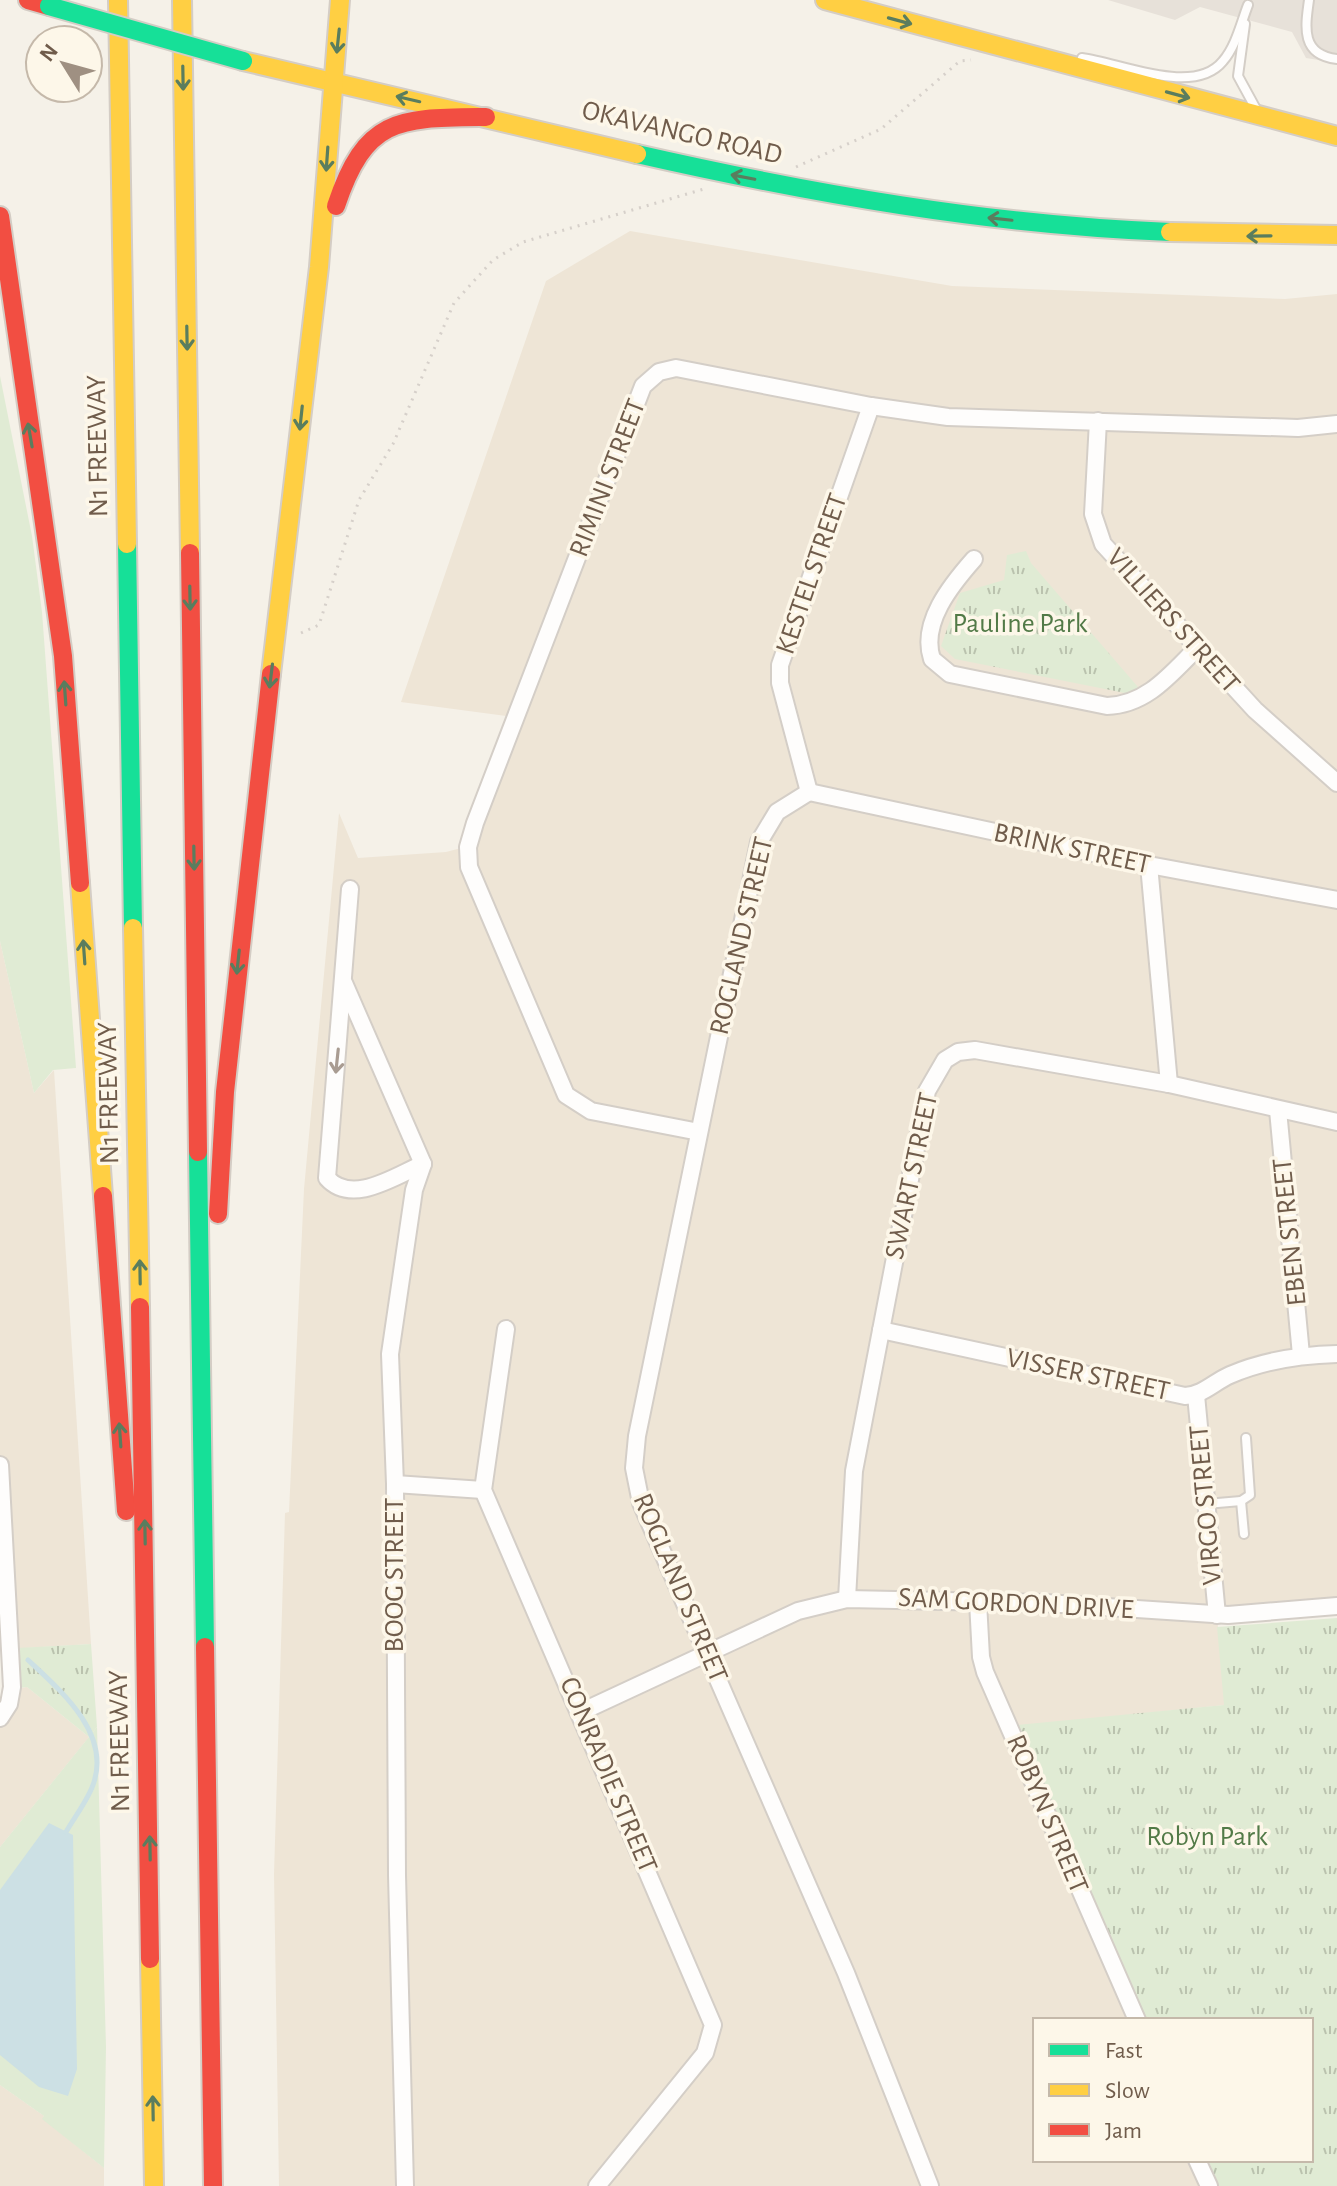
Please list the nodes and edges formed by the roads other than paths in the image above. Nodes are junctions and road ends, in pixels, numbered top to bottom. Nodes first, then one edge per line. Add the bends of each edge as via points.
1 (28, 0) edge
2 (118, 0) edge
3 (182, 0) edge
4 (340, 0) edge
5 (825, 0) edge
6 (1309, 0) edge
7 (1249, 2) edge
8 (1027, 55) junction
9 (1337, 59) edge
10 (333, 81) junction
11 (486, 117) junction
12 (1261, 117) junction
13 (1337, 136) edge
14 (0, 216) edge
15 (1337, 235) edge
16 (319, 267) junction
17 (871, 406) junction
18 (1098, 421) junction
19 (1337, 424) edge
20 (974, 559) dead end
21 (1196, 649) junction
22 (1337, 783) edge
23 (809, 792) junction
24 (1149, 865) junction
25 (350, 889) dead end
26 (1337, 900) edge
27 (344, 983) junction
28 (1169, 1084) junction
29 (1278, 1110) junction
30 (1337, 1122) edge
31 (699, 1132) junction
32 (423, 1164) junction
33 (506, 1329) dead end
34 (881, 1330) junction
35 (1337, 1354) edge
36 (1301, 1355) junction
37 (1196, 1395) junction
38 (1246, 1438) dead end
39 (0, 1465) edge
40 (395, 1484) junction
41 (483, 1490) junction
42 (1241, 1501) junction
43 (1206, 1504) junction
44 (1244, 1534) dead end
45 (847, 1599) junction
46 (978, 1602) junction
47 (1337, 1606) edge
48 (1217, 1615) junction
49 (205, 1624) junction
50 (707, 1654) junction
51 (581, 1712) junction
52 (0, 1718) edge
53 (148, 1736) junction
54 (1136, 2018) edge
55 (1198, 2162) edge
56 (154, 2186) edge
57 (213, 2186) edge
58 (405, 2186) edge
59 (597, 2186) edge
60 (930, 2186) edge
61 (1209, 2186) edge

1 - 10 main road, OKAVANGO ROAD, bridge
53 -> 2 main road, N1 FREEWAY
3 -> 49 main road
4 -> 10 main road
5 -> 8 main road
6 - 9 lane via 1307,42
7 - 8 lane via 1225,60 1204,76 1173,77 1099,60
7 - 12 lane via 1238,76
8 -> 12 main road
11 -> 10 main road, OKAVANGO ROAD
10 -> 16 main road
15 -> 11 main road, OKAVANGO ROAD via 1230,236 979,217 742,177
11 - 16 main road via 412,119 370,138 348,167
12 - 13 main road
53 -> 14 main road via 130,1572 63,656
16 -> 49 main road via 245,895 222,1140
17 - 18 street, RIMINI STREET via 948,417
17 - 23 street, KESTEL STREET via 780,665 780,683
17 - 31 street, RIMINI STREET via 676,368 659,372 643,386 468,847 469,867 566,1095 591,1111
18 - 19 street, RIMINI STREET via 1298,428
18 - 21 street, VILLIERS STREET via 1096,531
20 - 21 street via 949,586 930,634 932,659 950,674 1125,706 1159,685
21 - 22 street, VILLIERS STREET
23 - 24 street, BRINK STREET
23 - 31 street, ROGLAND STREET via 777,812 759,842
24 - 26 street, BRINK STREET
24 - 28 street
25 - 27 street
27 - 32 street
27 -> 32 street via 327,1178 342,1189 362,1190
28 - 29 street, SWART STREET
28 - 34 street, SWART STREET via 975,1050 945,1060 927,1091
29 - 30 street, SWART STREET
29 - 36 street, EBEN STREET
31 - 50 street, ROGLAND STREET via 634,1468 641,1503
32 - 40 street, BOOG STREET via 391,1332
33 - 41 street
34 - 37 street, VISSER STREET
34 - 45 street, SWART STREET via 854,1471
35 - 36 street, VISSER STREET
36 - 37 street, VISSER STREET via 1226,1376
37 - 43 street, VIRGO STREET
38 - 42 lane via 1251,1491
39 - 52 street via 12,1687
40 - 41 street
40 - 58 street, BOOG STREET
41 - 51 street, CONRADIE STREET
42 - 43 lane
42 - 44 lane
43 - 48 street, VIRGO STREET
45 - 46 street, SAM GORDON DRIVE
45 - 50 street, SAM GORDON DRIVE via 798,1611
46 - 48 street, SAM GORDON DRIVE
46 - 54 street, ROBYN STREET via 985,1672
47 - 48 street, SAM GORDON DRIVE
49 - 57 main road
50 - 51 street, SAM GORDON DRIVE
50 - 60 street, ROGLAND STREET via 846,1973
51 - 59 street, CONRADIE STREET via 713,2025 705,2053
56 -> 53 main road, N1 FREEWAY
55 - 61 street

